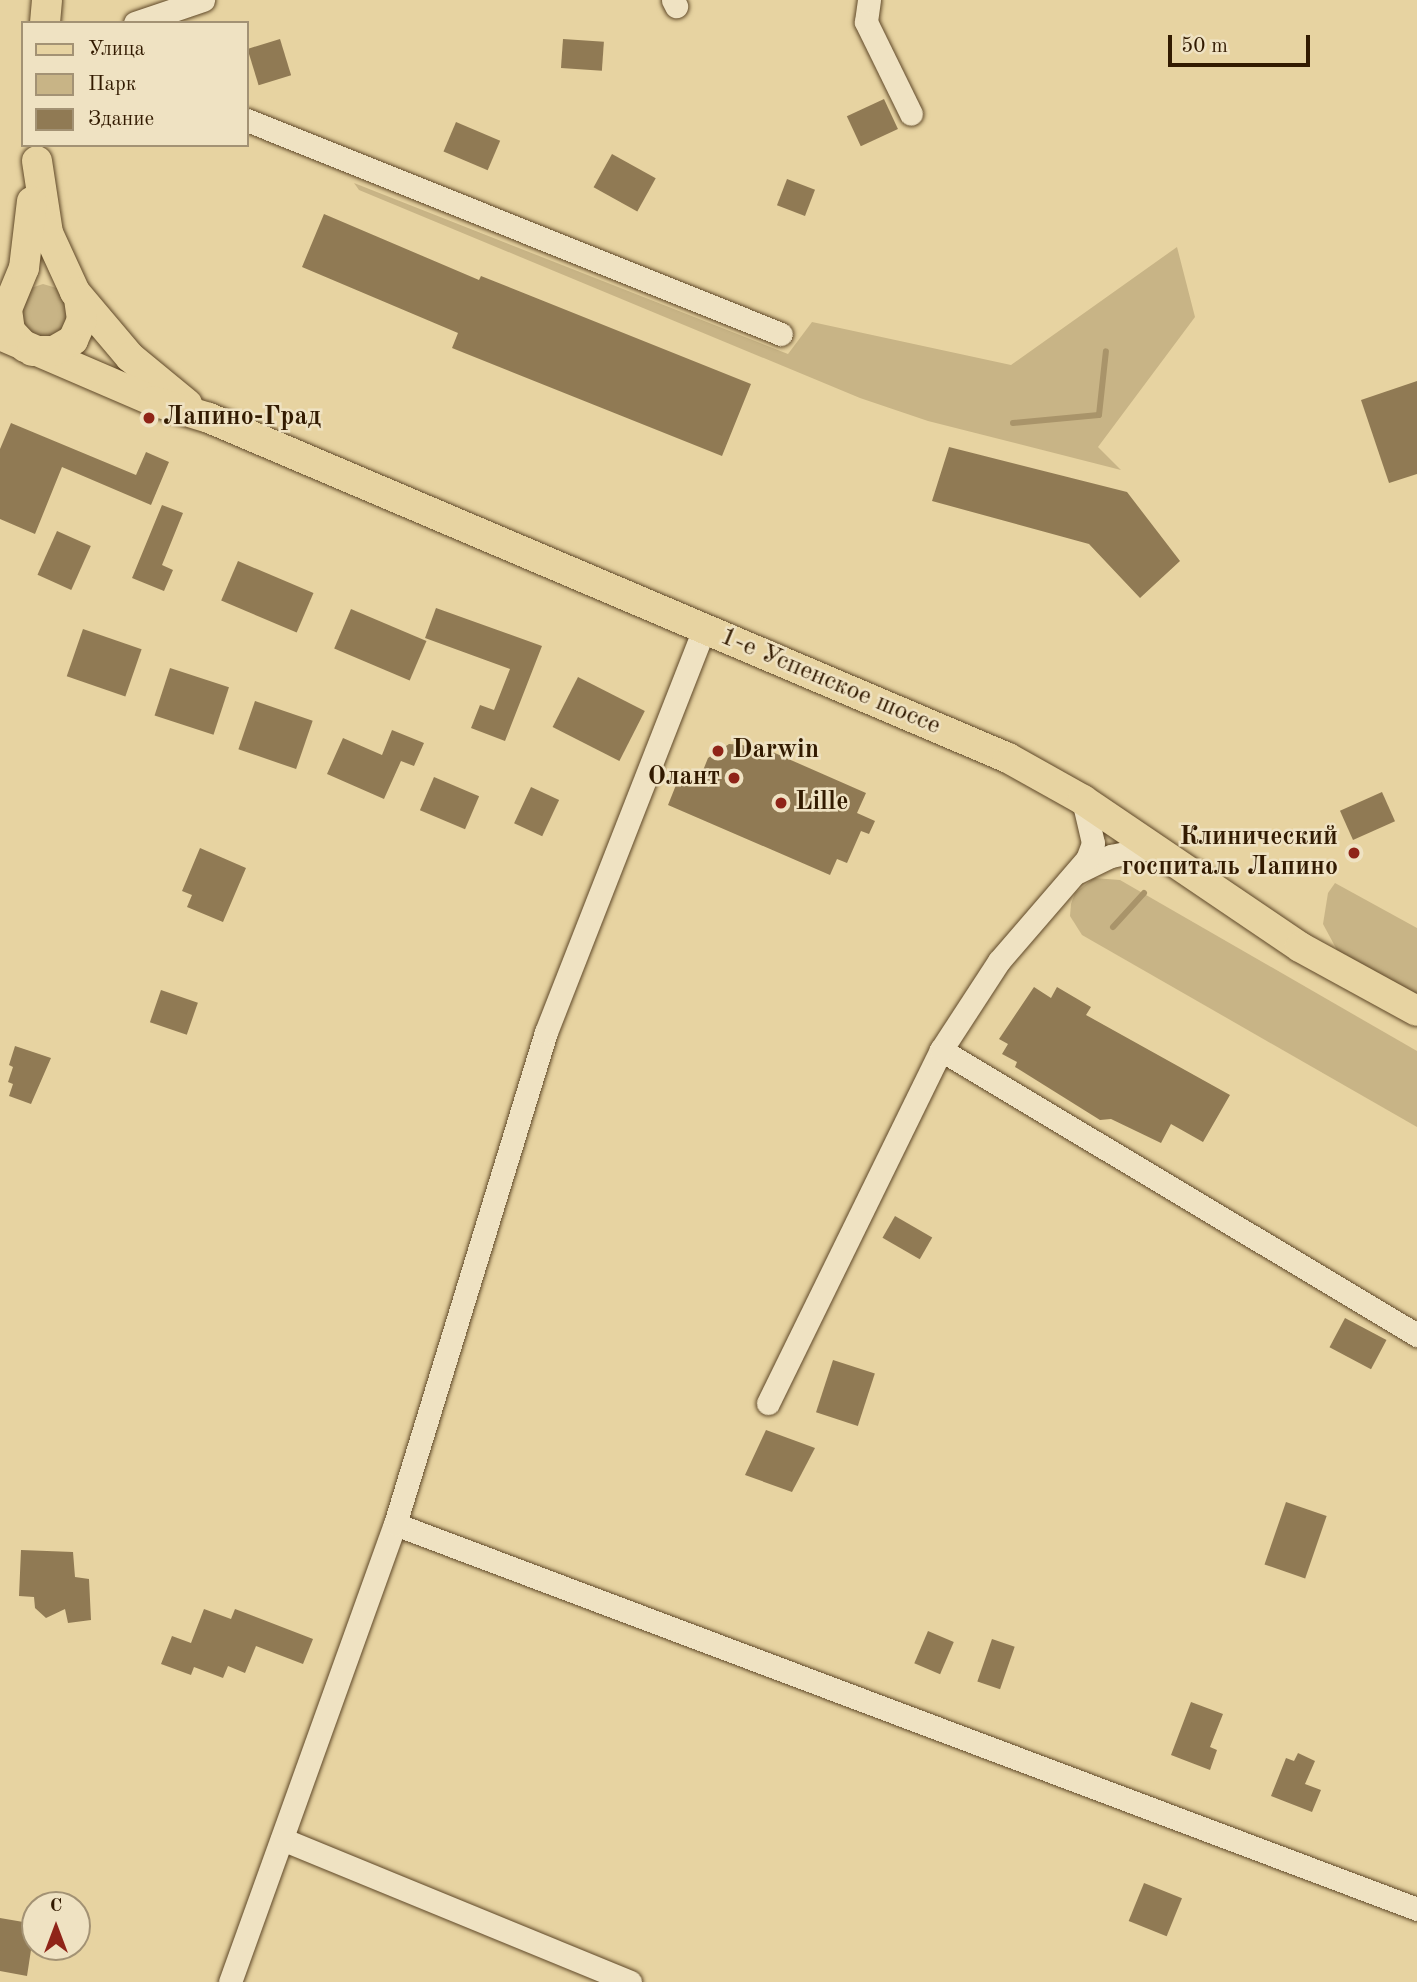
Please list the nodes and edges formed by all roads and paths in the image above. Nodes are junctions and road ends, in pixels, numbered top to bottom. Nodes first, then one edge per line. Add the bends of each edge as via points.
1 (47, 0) edge
2 (203, 0) edge
3 (869, 0) edge
4 (45, 21) edge
5 (141, 21) edge
6 (911, 114) dead end
7 (248, 120) edge
8 (37, 153) edge
9 (9, 295) edge
10 (77, 295) junction
11 (781, 334) dead end
12 (19, 344) edge
13 (209, 418) junction
14 (704, 629) junction
15 (1083, 800) junction
16 (1149, 848) junction
17 (1078, 872) junction
18 (1417, 1011) edge
19 (941, 1050) junction
20 (1417, 1335) edge
21 (768, 1403) dead end
22 (396, 1524) junction
23 (282, 1839) junction
24 (1417, 1909) edge
25 (230, 1982) edge
26 (630, 1982) edge

1 - 4 main road
2 - 5 street
3 - 6 street via 866,22
7 - 11 street
8 - 9 main road, 1-е Успенское шоссе via 25,260
8 - 10 main road, 1-е Успенское шоссе via 51,243
9 - 10 main road, 1-е Успенское шоссе via 42,277 57,279
9 - 12 main road, 1-е Успенское шоссе via 8,324
10 - 12 main road, 1-е Успенское шоссе via 82,320 73,340 54,351
10 - 13 main road, 1-е Успенское шоссе via 150,376
12 - 13 main road, 1-е Успенское шоссе via 153,401
13 - 14 main road, 1-е Успенское шоссе
14 - 15 main road, 1-е Успенское шоссе via 1008,758
14 - 22 street via 545,1032
15 - 16 main road, 1-е Успенское шоссе
15 - 17 street via 1093,843
16 - 17 street via 1111,856
16 - 18 main road, 1-е Успенское шоссе via 1300,947
17 - 19 street via 999,961
19 - 20 street
19 - 21 street
22 - 23 street
22 - 24 street
23 - 25 street
23 - 26 street

